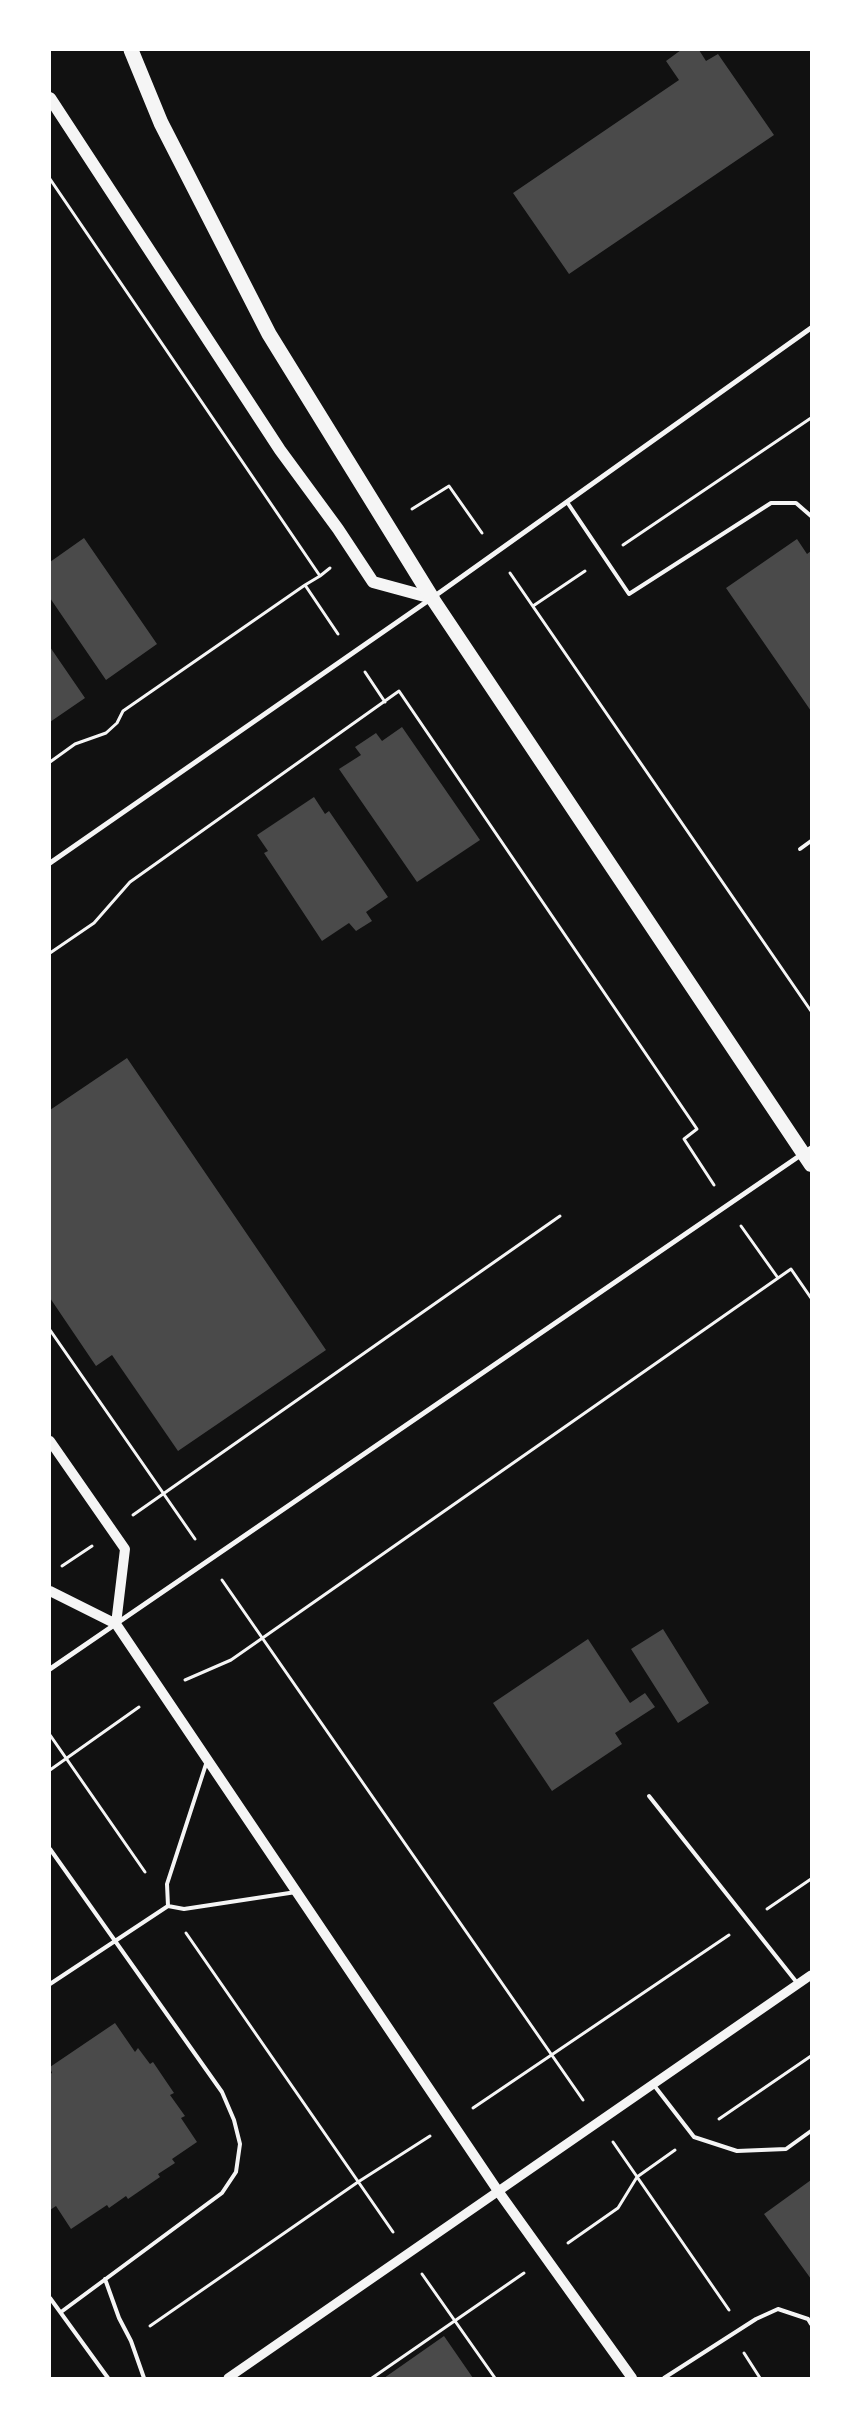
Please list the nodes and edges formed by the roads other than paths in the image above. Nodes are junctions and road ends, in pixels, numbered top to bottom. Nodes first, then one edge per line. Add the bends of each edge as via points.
1 (131, 50) edge
2 (50, 98) edge
3 (811, 328) edge
4 (567, 502) junction
5 (811, 516) edge
6 (432, 598) junction
7 (811, 841) edge
8 (800, 849) dead end
9 (50, 854) edge
10 (52, 861) edge
11 (808, 1155) edge
12 (50, 1441) edge
13 (50, 1590) edge
14 (116, 1624) junction
15 (50, 1669) edge
16 (208, 1759) junction
17 (649, 1796) dead end
18 (50, 1849) edge
19 (297, 1892) junction
20 (168, 1906) junction
21 (115, 1941) junction
22 (811, 1975) edge
23 (50, 1984) edge
24 (798, 1984) junction
25 (653, 2084) junction
26 (811, 2131) edge
27 (498, 2191) junction
28 (105, 2279) junction
29 (50, 2298) edge
30 (61, 2312) junction
31 (811, 2324) edge
32 (108, 2378) edge
33 (144, 2378) edge
34 (228, 2378) edge
35 (632, 2378) edge
36 (664, 2378) edge

1 - 6 highway via 161,123 269,334
2 - 6 main road via 280,450 373,582
3 - 4 street
4 - 5 lane via 629,594 771,503 796,503
4 - 6 street
6 - 10 street
6 - 11 highway
7 - 8 lane
9 - 10 lane
11 - 14 street via 727,1206
12 - 14 main road via 125,1549
13 - 14 main road
14 - 15 street
14 - 16 main road
16 - 19 main road
16 - 20 lane via 166,1884
17 - 24 lane
18 - 21 lane
19 - 20 lane via 184,1909
19 - 27 main road
20 - 21 lane
21 - 23 lane
21 - 28 lane via 222,2092 240,2144 236,2172 222,2193
22 - 24 street
24 - 25 street
25 - 26 lane via 694,2137 737,2151 786,2149
25 - 27 street
27 - 34 street
27 - 35 main road
28 - 30 lane
28 - 33 lane
29 - 30 lane
30 - 32 lane
31 - 36 lane via 808,2319 778,2309 756,2319

